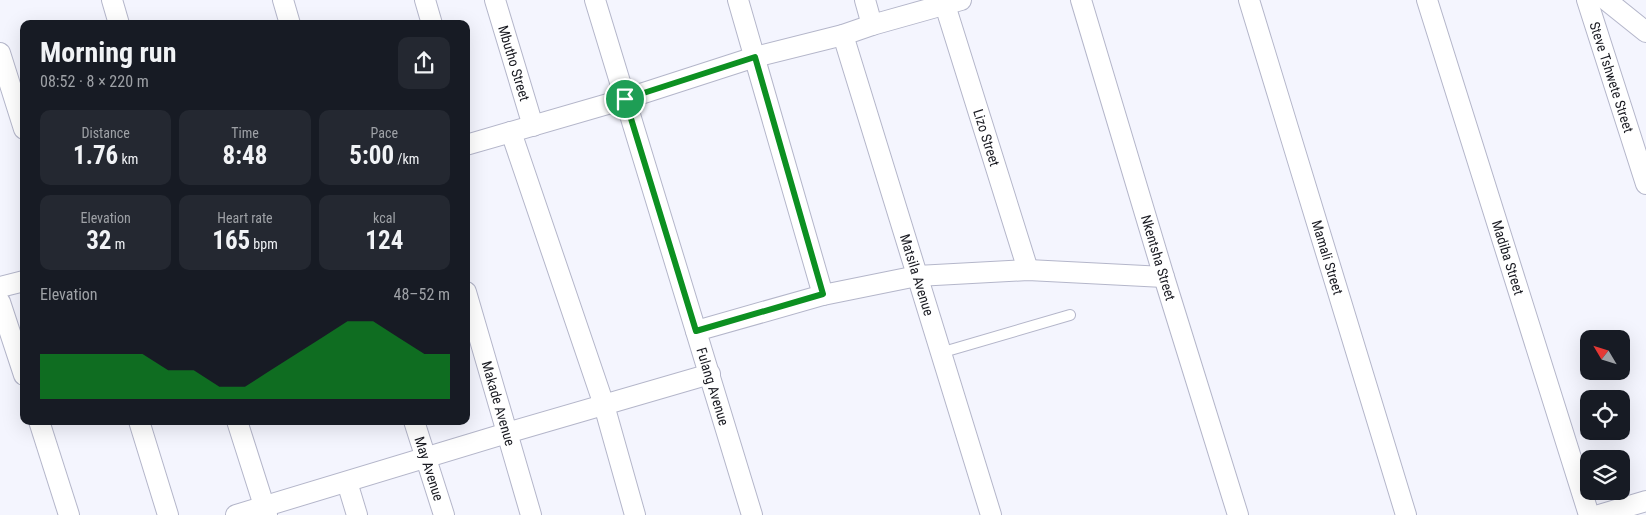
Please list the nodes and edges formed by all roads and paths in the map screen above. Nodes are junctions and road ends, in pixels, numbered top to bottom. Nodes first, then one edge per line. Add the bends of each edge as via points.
1 (112, 0) edge
2 (283, 0) edge
3 (425, 0) edge
4 (496, 0) edge
5 (595, 0) edge
6 (738, 0) edge
7 (865, 0) edge
8 (1081, 0) edge
9 (1249, 0) edge
10 (1427, 0) edge
11 (1587, 0) edge
12 (1606, 0) edge
13 (953, 2) edge
14 (118, 20) edge
15 (289, 20) edge
16 (431, 20) edge
17 (872, 25) junction
18 (1646, 32) edge
19 (843, 35) junction
20 (0, 53) edge
21 (755, 57) junction
22 (625, 99) junction
23 (20, 116) edge
24 (533, 126) junction
25 (511, 132) junction
26 (470, 140) edge
27 (1646, 184) edge
28 (1028, 270) junction
29 (917, 276) junction
30 (1164, 277) junction
31 (20, 283) edge
32 (0, 287) edge
33 (823, 294) junction
34 (0, 302) edge
35 (470, 306) edge
36 (1070, 315) dead end
37 (696, 331) junction
38 (940, 353) junction
39 (20, 363) edge
40 (710, 374) junction
41 (604, 405) junction
42 (40, 425) edge
43 (140, 425) edge
44 (238, 425) edge
45 (415, 425) edge
46 (507, 433) junction
47 (426, 459) junction
48 (347, 482) junction
49 (1646, 501) edge
50 (266, 511) edge
51 (69, 515) edge
52 (168, 515) edge
53 (236, 515) edge
54 (357, 515) edge
55 (444, 515) edge
56 (531, 515) edge
57 (635, 515) edge
58 (752, 515) edge
59 (991, 515) edge
60 (1238, 515) edge
61 (1406, 515) edge
62 (1589, 515) edge
63 (1599, 515) edge

1 - 14 street
2 - 15 street
3 - 16 street
4 - 24 street, Mbutho Street
5 - 22 street, Fulang Avenue
6 - 21 street
7 - 17 street
8 - 30 street, Nkentsha Street
9 - 61 street, Mamali Street
10 - 62 street, Madiba Street
11 - 27 street, Steve Tshwete Street
12 - 18 street
13 - 17 street
13 - 28 street, Lizo Street
17 - 19 street
19 - 21 street
19 - 29 street, Matsila Avenue
20 - 23 street
21 - 22 street
21 - 33 street
22 - 24 street
22 - 37 street, Fulang Avenue
24 - 25 street
25 - 26 street
25 - 41 street
28 - 29 street
28 - 30 street
29 - 33 street
29 - 38 street, Matsila Avenue
30 - 60 street, Nkentsha Street
31 - 32 street
33 - 37 street
34 - 39 street
35 - 46 street, Makade Avenue
36 - 38 lane
37 - 40 street, Fulang Avenue
38 - 59 street, Matsila Avenue
40 - 41 street
40 - 58 street, Fulang Avenue
41 - 46 street
41 - 57 street
42 - 51 street
43 - 52 street
44 - 50 street
45 - 47 street, May Avenue
46 - 47 street
46 - 56 street, Makade Avenue
47 - 48 street
47 - 55 street, May Avenue
48 - 50 street
48 - 54 street
49 - 63 street
50 - 53 street

